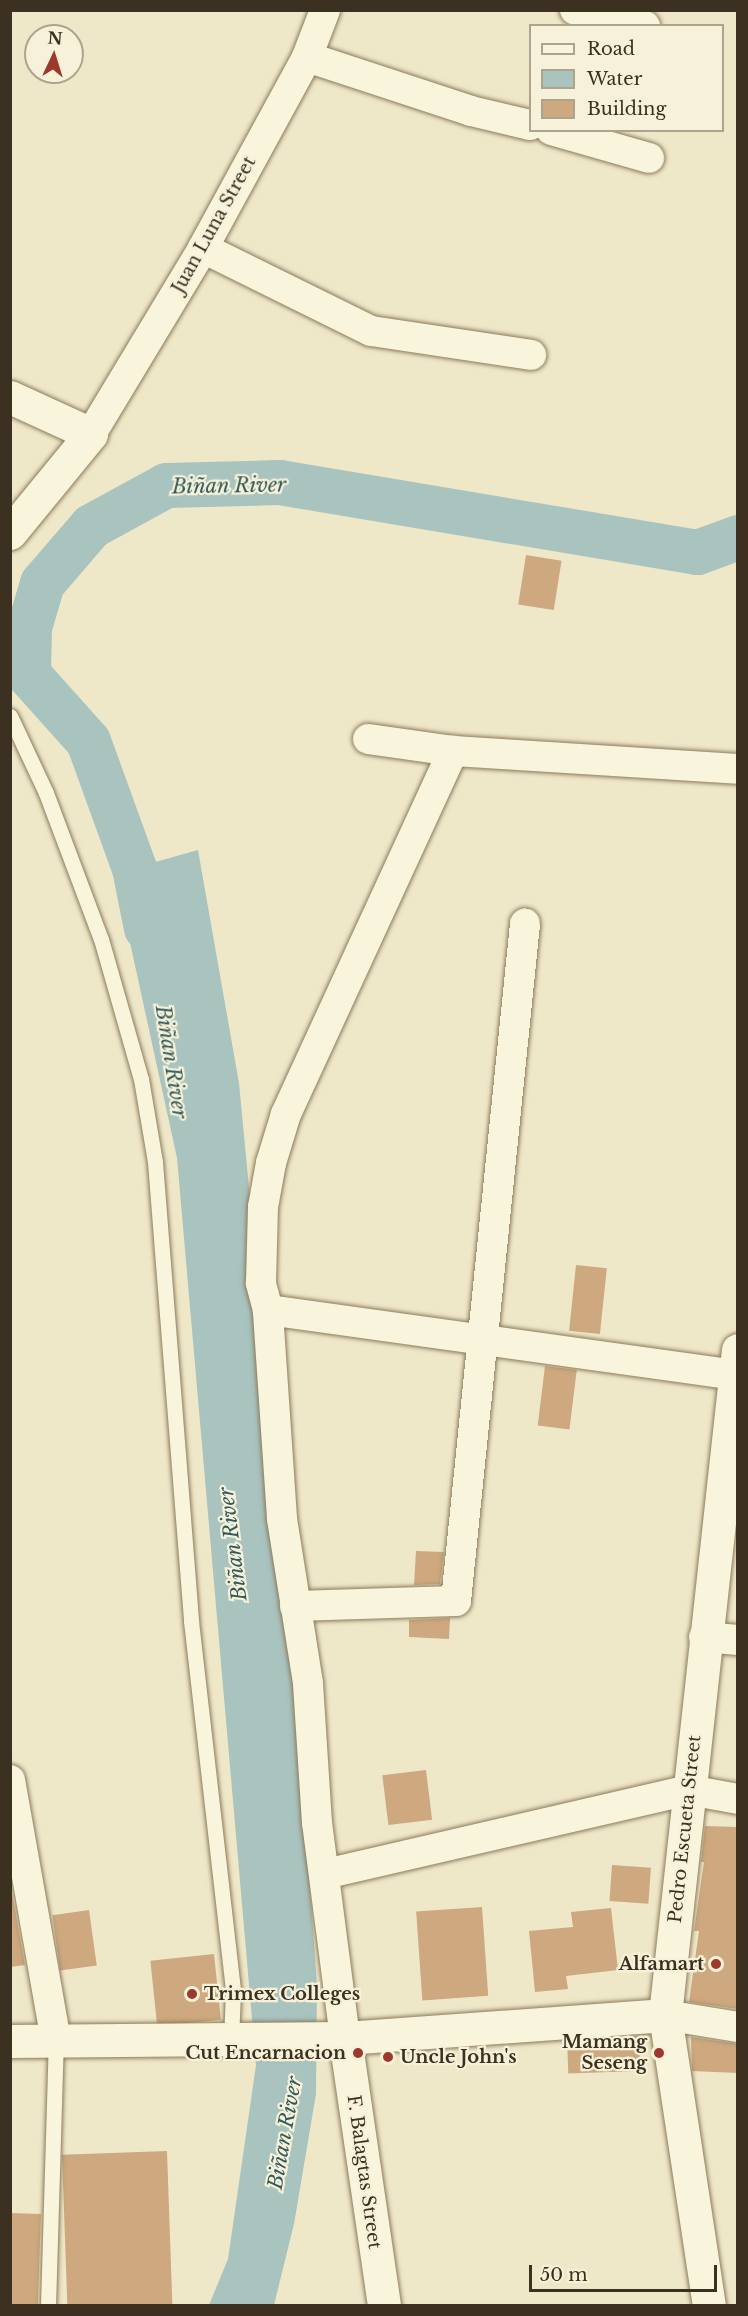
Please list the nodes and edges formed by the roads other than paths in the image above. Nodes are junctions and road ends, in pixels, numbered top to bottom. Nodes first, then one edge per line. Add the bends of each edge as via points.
1 (325, 10) edge
2 (575, 10) edge
3 (636, 24) edge
4 (307, 57) junction
5 (529, 126) edge
6 (558, 132) edge
7 (649, 158) dead end
8 (203, 248) junction
9 (531, 355) dead end
10 (10, 397) edge
11 (91, 434) junction
12 (10, 532) edge
13 (10, 716) edge
14 (368, 739) dead end
15 (453, 751) junction
16 (738, 769) edge
17 (525, 924) dead end
18 (268, 1310) junction
19 (481, 1339) junction
20 (735, 1383) edge
21 (295, 1606) junction
22 (704, 1637) junction
23 (738, 1640) edge
24 (10, 1780) edge
25 (689, 1790) junction
26 (738, 1799) edge
27 (325, 1874) junction
28 (665, 2015) junction
29 (738, 2027) edge
30 (334, 2038) junction
31 (237, 2040) junction
32 (10, 2041) edge
33 (56, 2041) junction
34 (48, 2306) edge
35 (384, 2306) edge
36 (709, 2306) edge

1 - 4 street, Juan Luna Street
2 - 3 street
4 - 5 street via 471,111
4 - 8 street, Juan Luna Street
6 - 7 street
8 - 9 street via 371,331
8 - 11 street, Juan Luna Street
10 - 11 street
11 - 12 street
13 - 31 lane via 46,794 101,939 141,1079 155,1162 190,1609
14 - 15 street
15 - 16 street
15 - 18 street via 286,1114 270,1163 263,1208 261,1282
17 - 19 street
18 - 19 street
18 - 21 street via 282,1518
19 - 20 street
19 - 21 street via 456,1601
20 - 22 street, Pedro Escueta Street
21 - 27 street via 308,1683 317,1823
22 - 23 street
22 - 25 street, Pedro Escueta Street
24 - 33 street
25 - 26 street
25 - 27 street
25 - 28 street, Pedro Escueta Street
27 - 30 street
28 - 29 street
28 - 30 street
28 - 36 street, Pedro Escueta Street
30 - 31 street
30 - 35 street, F. Balagtas Street
31 - 33 street
32 - 33 street
33 - 34 lane

